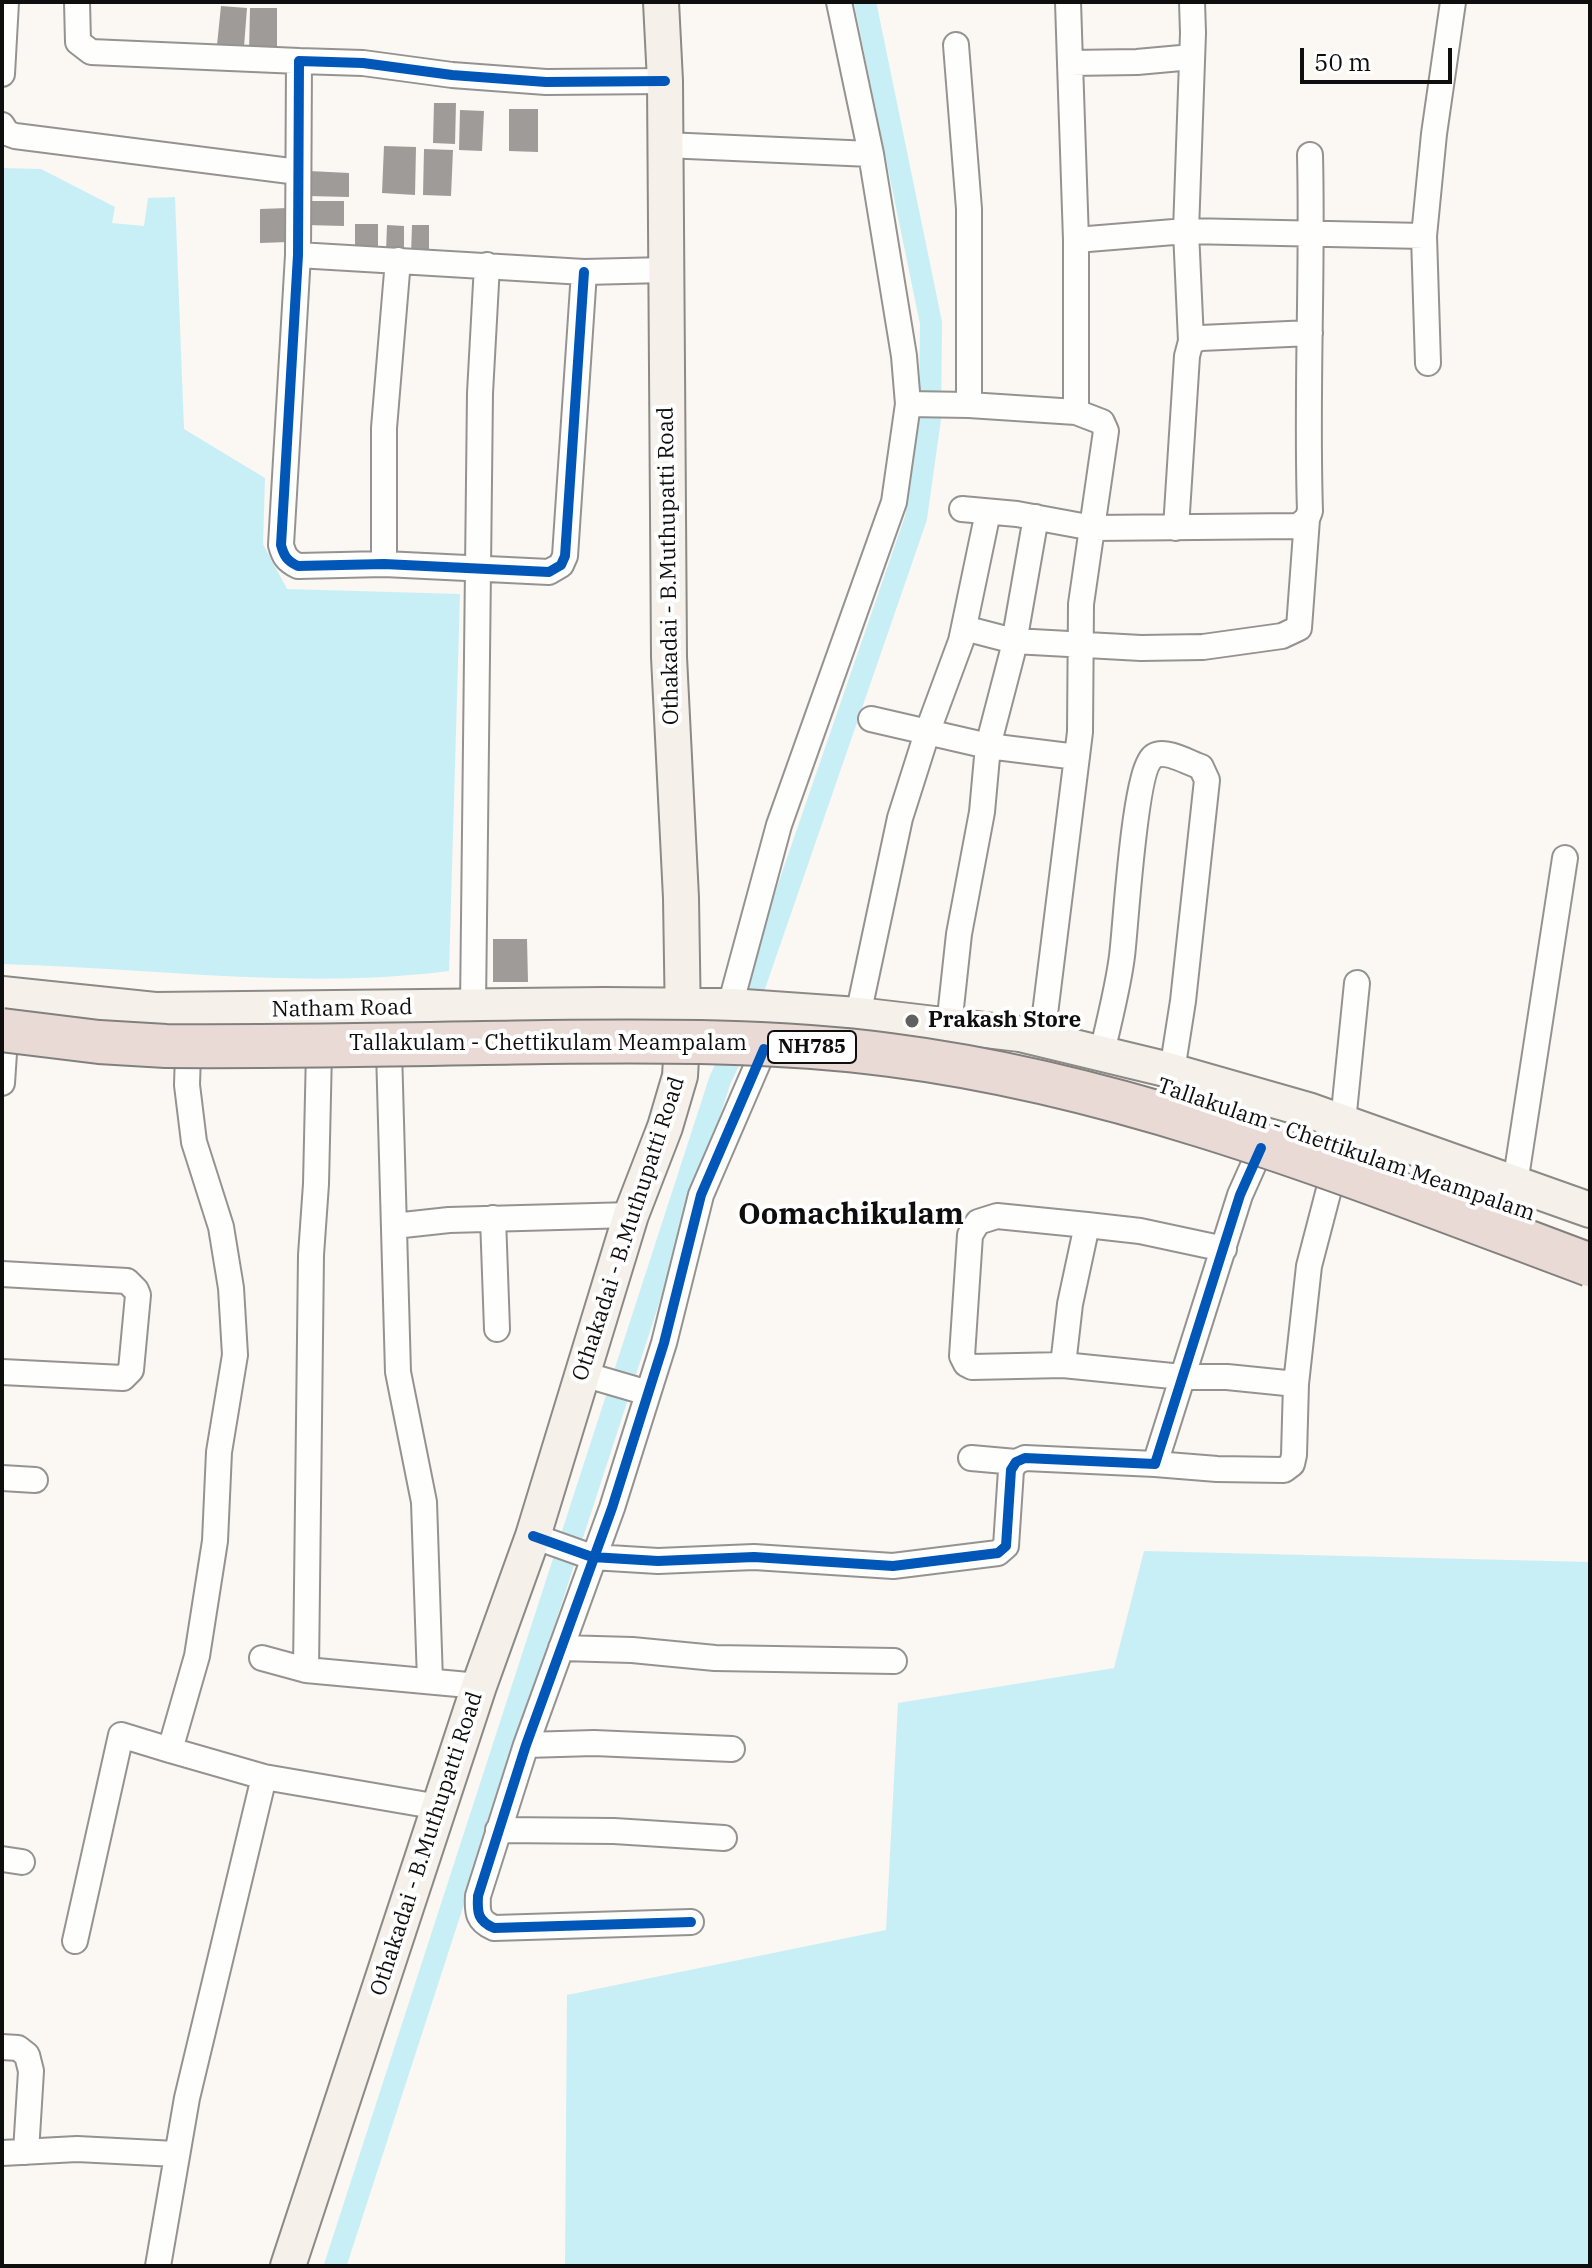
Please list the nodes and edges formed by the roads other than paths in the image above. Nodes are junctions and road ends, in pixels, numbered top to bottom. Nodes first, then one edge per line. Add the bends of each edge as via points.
1 (6, 2) edge
2 (77, 2) edge
3 (661, 2) edge
4 (839, 2) edge
5 (1068, 2) edge
6 (1192, 2) edge
7 (1453, 2) edge
8 (956, 45) dead end
9 (1192, 57) junction
10 (299, 61) junction
11 (1070, 63) junction
12 (2, 74) edge
13 (665, 81) junction
14 (2, 125) edge
15 (665, 145) junction
16 (871, 154) junction
17 (1310, 155) dead end
18 (298, 172) junction
19 (1186, 231) junction
20 (1312, 235) junction
21 (1424, 236) junction
22 (1076, 240) junction
23 (298, 255) junction
24 (398, 260) junction
25 (487, 265) junction
26 (665, 270) junction
27 (584, 272) junction
28 (1310, 333) junction
29 (1191, 341) junction
30 (1428, 363) dead end
31 (916, 405) junction
32 (959, 405) junction
33 (1076, 412) junction
34 (962, 509) dead end
35 (988, 512) junction
36 (1036, 517) junction
37 (1307, 519) junction
38 (1093, 528) junction
39 (1176, 528) junction
40 (384, 564) junction
41 (477, 569) junction
42 (964, 628) junction
43 (1014, 641) junction
44 (1082, 646) junction
45 (871, 719) dead end
46 (927, 733) junction
47 (988, 746) junction
48 (1077, 757) junction
49 (1565, 858) dead end
50 (1357, 983) dead end
51 (2, 994) edge
52 (683, 1005) junction
53 (730, 1006) junction
54 (473, 1007) junction
55 (858, 1015) junction
56 (949, 1026) junction
57 (3, 1027) edge
58 (1042, 1038) junction
59 (683, 1047) junction
60 (764, 1049) junction
61 (389, 1050) junction
62 (319, 1051) junction
63 (188, 1053) junction
64 (1102, 1053) junction
65 (1172, 1071) junction
66 (2, 1083) edge
67 (1343, 1122) junction
68 (1261, 1148) junction
69 (1333, 1174) junction
70 (1515, 1184) junction
71 (1590, 1210) edge
72 (631, 1215) junction
73 (493, 1218) junction
74 (1087, 1225) junction
75 (394, 1226) junction
76 (1590, 1236) edge
77 (1224, 1249) junction
78 (1590, 1265) edge
79 (2, 1274) edge
80 (1590, 1287) edge
81 (497, 1329) dead end
82 (1063, 1365) junction
83 (2, 1372) edge
84 (1182, 1377) junction
85 (619, 1384) junction
86 (1296, 1384) junction
87 (971, 1458) dead end
88 (1016, 1462) junction
89 (1155, 1464) junction
90 (2, 1478) edge
91 (35, 1480) dead end
92 (566, 1547) junction
93 (561, 1648) junction
94 (262, 1658) dead end
95 (894, 1661) dead end
96 (306, 1670) junction
97 (430, 1681) junction
98 (479, 1686) junction
99 (526, 1745) junction
100 (732, 1749) dead end
101 (170, 1750) junction
102 (264, 1777) junction
103 (439, 1807) junction
104 (498, 1830) junction
105 (724, 1838) dead end
106 (691, 1922) dead end
107 (75, 1941) dead end
108 (2, 2047) edge
109 (14, 2152) edge
110 (176, 2154) junction
111 (158, 2266) edge
112 (288, 2266) edge

1 - 12 street
2 - 10 street via 78,42 91,52
3 - 13 main road, Othakadai - B.Muthupatti Road
4 - 16 street
5 - 11 street
6 - 9 street
7 - 21 street
8 - 32 street via 969,209
9 - 11 street
9 - 19 street
10 - 13 street via 546,82
10 - 18 street
11 - 22 street
13 - 15 main road, Othakadai - B.Muthupatti Road
14 - 18 street via 15,136
15 - 16 street
15 - 26 main road, Othakadai - B.Muthupatti Road
16 - 31 street
17 - 20 street
18 - 23 street
19 - 20 street
19 - 22 street
19 - 29 street
20 - 21 street
20 - 28 street
21 - 30 street
22 - 33 street
23 - 24 street
23 - 40 street via 284,556 298,566
24 - 25 street
24 - 40 street via 384,428
25 - 27 street
25 - 41 street
26 - 27 street
26 - 52 main road, Othakadai - B.Muthupatti Road via 669,657
27 - 41 street via 565,556 549,572
28 - 29 street
28 - 37 street
29 - 39 street
31 - 32 street
31 - 53 street via 894,502 779,825
32 - 33 street
33 - 38 street via 1102,422 1106,431
34 - 35 street
35 - 36 street
35 - 42 street
36 - 38 street
36 - 43 street
37 - 39 street via 1298,526
37 - 44 street via 1299,628 1282,636 1203,647
38 - 39 street
38 - 44 street via 1081,604
40 - 41 street
41 - 54 street
42 - 43 street
42 - 46 street
43 - 44 street
43 - 47 street
44 - 48 street
45 - 46 street
46 - 47 street
46 - 55 street via 900,818
47 - 48 street
47 - 56 street
48 - 58 street
49 - 70 street
50 - 67 street
51 - 54 main road, Natham Road via 155,1010
52 - 53 main road, Natham Road
52 - 54 main road, Natham Road
52 - 59 main road, Othakadai - B.Muthupatti Road
53 - 55 main road, Natham Road
55 - 56 main road, Natham Road
56 - 58 main road, Natham Road
57 - 63 main road, Natham Road via 118,1051
57 - 66 street
57 - 76 highway, Tallakulam - Chettikulam Meampalam / NH785 via 140,1018 698,1014 903,1029 1060,1059 1178,1089
57 - 78 highway, Tallakulam - Chettikulam Meampalam / NH785, bridge via 166,1046 694,1040 938,1061 1059,1085 1177,1117
58 - 64 main road, Natham Road
59 - 60 main road, Natham Road
59 - 61 main road, Natham Road
59 - 72 main road, Othakadai - B.Muthupatti Road via 675,1094
60 - 68 main road, Natham Road via 910,1063 1021,1081 1161,1115
60 - 85 street
61 - 62 main road, Natham Road
61 - 75 street
62 - 63 main road, Natham Road
62 - 96 street
63 - 101 street via 194,1142 221,1227 235,1355 197,1656
64 - 65 main road, Natham Road
64 - 65 street via 1122,959 1136,815 1147,764 1164,754 1201,767 1207,780
65 - 67 main road, Natham Road
67 - 70 main road, Natham Road
68 - 69 main road, Natham Road
68 - 77 street
69 - 80 main road, Natham Road via 1434,1212
69 - 86 street via 1309,1266
70 - 71 main road, Natham Road
72 - 73 street
72 - 85 main road, Othakadai - B.Muthupatti Road
73 - 75 street
73 - 81 street
74 - 77 street
74 - 82 street
74 - 82 street via 997,1216 978,1222 970,1235 962,1356 966,1364
75 - 97 street via 398,1372 424,1502
77 - 84 street
79 - 83 street via 127,1281 138,1295 131,1370 123,1378
82 - 84 street
84 - 86 street
84 - 89 street
85 - 92 main road, Othakadai - B.Muthupatti Road
85 - 92 street via 612,1508
86 - 89 street via 1294,1455 1284,1470
87 - 88 street
88 - 89 street via 1025,1458
88 - 92 street via 1011,1470 1006,1546 989,1555 893,1566 754,1557 658,1561
90 - 91 street
92 - 93 street
92 - 98 main road, Othakadai - B.Muthupatti Road
93 - 95 street
93 - 99 street
94 - 96 street
96 - 97 street
97 - 98 street
98 - 103 main road, Othakadai - B.Muthupatti Road
99 - 100 street
99 - 104 street
101 - 102 street
101 - 107 street via 121,1735
102 - 103 street
102 - 110 street
103 - 112 main road, Othakadai - B.Muthupatti Road
104 - 105 street
104 - 106 street via 478,1896 477,1913 483,1923 494,1928
108 - 109 street via 27,2055 31,2071
109 - 110 street
110 - 111 street

